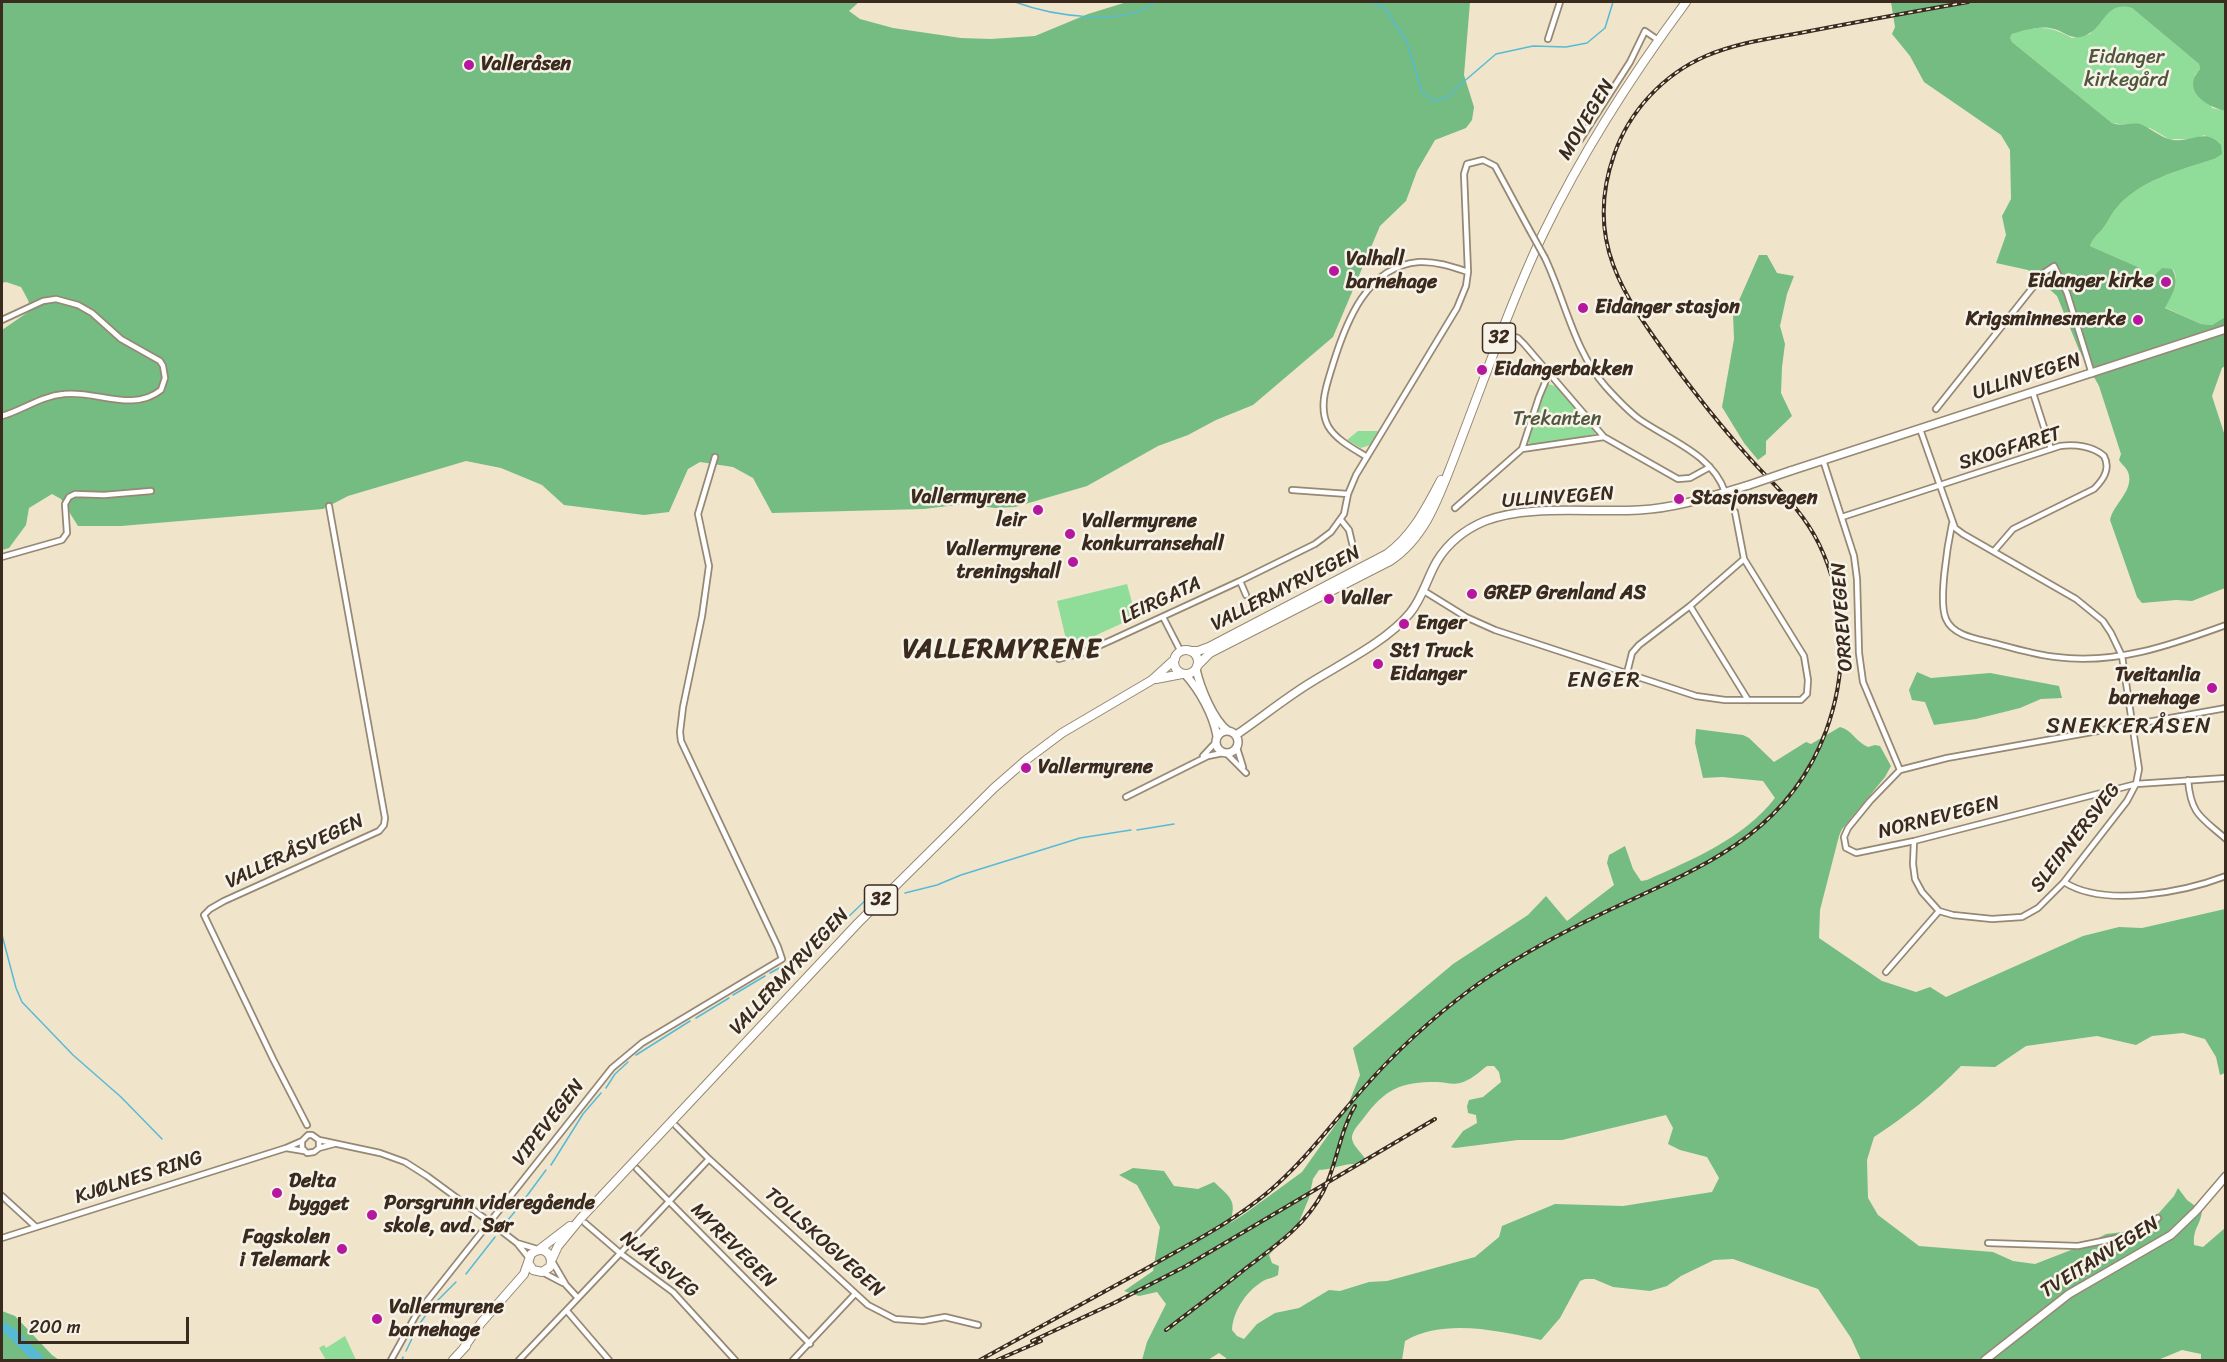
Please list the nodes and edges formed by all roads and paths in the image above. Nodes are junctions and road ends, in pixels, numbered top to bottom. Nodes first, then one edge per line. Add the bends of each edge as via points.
1 (1560, 2) edge
2 (1686, 2) edge
3 (1548, 39) dead end
4 (1658, 40) junction
5 (1580, 140) dead end
6 (1468, 272) junction
7 (2, 320) edge
8 (2226, 329) edge
9 (2226, 334) edge
10 (1512, 336) dead end
11 (2206, 336) junction
12 (1549, 373) junction
13 (2092, 374) junction
14 (2033, 393) junction
15 (1936, 409) dead end
16 (2, 416) edge
17 (1920, 429) junction
18 (1604, 437) junction
19 (1522, 449) junction
20 (2051, 449) junction
21 (715, 457) dead end
22 (1367, 457) junction
23 (1823, 460) junction
24 (1710, 467) junction
25 (1940, 486) junction
26 (1292, 490) dead end
27 (152, 492) dead end
28 (1725, 492) junction
29 (1348, 494) junction
30 (329, 506) dead end
31 (1455, 508) dead end
32 (1734, 512) dead end
33 (1842, 517) junction
34 (1341, 520) junction
35 (1952, 524) junction
36 (1354, 551) dead end
37 (1994, 551) junction
38 (1395, 553) junction
39 (2, 557) edge
40 (1744, 559) junction
41 (1240, 581) junction
42 (1424, 591) junction
43 (1246, 595) dead end
44 (1690, 606) junction
45 (1163, 616) junction
46 (2226, 625) edge
47 (1190, 651) junction
48 (1181, 652) junction
49 (2122, 656) junction
50 (1059, 659) dead end
51 (1175, 659) junction
52 (1197, 667) junction
53 (1184, 674) junction
54 (1627, 674) junction
55 (1152, 680) junction
56 (1748, 700) junction
57 (2226, 708) edge
58 (2132, 726) junction
59 (1228, 731) junction
60 (1236, 735) junction
61 (1216, 739) junction
62 (1237, 748) junction
63 (1224, 753) junction
64 (1198, 761) junction
65 (1900, 770) junction
66 (2226, 778) edge
67 (2188, 780) junction
68 (2136, 784) junction
69 (1126, 797) dead end
70 (2226, 838) edge
71 (1914, 841) junction
72 (2226, 876) edge
73 (2064, 882) junction
74 (1939, 911) junction
75 (1887, 972) dead end
76 (307, 1125) dead end
77 (676, 1126) dead end
78 (319, 1140) junction
79 (302, 1141) junction
80 (334, 1144) junction
81 (286, 1148) junction
82 (319, 1148) junction
83 (304, 1152) junction
84 (709, 1159) junction
85 (637, 1169) dead end
86 (2226, 1176) edge
87 (2, 1196) edge
88 (668, 1202) junction
89 (2158, 1218) dead end
90 (583, 1220) junction
91 (491, 1223) junction
92 (36, 1227) junction
93 (2, 1238) edge
94 (517, 1243) junction
95 (1988, 1243) dead end
96 (539, 1249) junction
97 (620, 1253) junction
98 (552, 1260) junction
99 (529, 1261) junction
100 (541, 1273) junction
101 (566, 1285) junction
102 (855, 1294) junction
103 (578, 1298) junction
104 (567, 1311) junction
105 (978, 1325) dead end
106 (810, 1344) junction
107 (463, 1348) junction
108 (391, 1360) edge
109 (453, 1360) edge
110 (519, 1360) edge
111 (609, 1360) edge
112 (735, 1360) edge
113 (793, 1360) edge
114 (1985, 1360) edge

1 - 3 street
2 - 4 main road, MOVEGEN / 32
4 - 5 street, MOVEGEN via 1645,32
4 - 38 main road, MOVEGEN / 32 via 1592,140 1550,220 1507,318 1454,457 1416,525
6 - 22 street via 1454,315
6 - 22 street via 1429,262 1408,264 1378,280 1349,317 1327,385 1323,411 1331,431
6 - 24 street, bridge via 1464,174 1467,164 1483,160 1495,166 1545,258 1570,324 1604,385 1639,418
7 - 16 street via 43,301 69,302 92,313 121,339 156,357 165,378 160,390 142,399 126,401 66,393
8 - 11 main road, ULLINVEGEN
9 - 11 main road, ULLINVEGEN
10 - 12 street
11 - 13 main road, ULLINVEGEN
12 - 18 street
12 - 19 street
13 - 14 main road, ULLINVEGEN
13 - 15 street via 2067,293 2054,266 2045,272
14 - 17 main road, ULLINVEGEN
14 - 20 street
17 - 23 main road, ULLINVEGEN
17 - 25 street
18 - 19 street
18 - 24 street via 1678,479 1690,478
19 - 31 street
20 - 25 street, SKOGFARET
20 - 37 street, SKOGFARET via 2073,445 2100,453 2107,461 2106,474 2088,493 2013,529
21 - 91 street, VIPEVEGEN via 698,514 709,566 681,741 782,959 628,1053 606,1075
22 - 29 street
23 - 28 main road, ULLINVEGEN, bridge
23 - 33 street, ORREVEGEN
24 - 28 street
25 - 33 street, SKOGFARET
25 - 35 street
26 - 29 street
27 - 39 street via 75,494 65,504 67,533 62,540
28 - 42 main road, ULLINVEGEN via 1656,508 1498,517 1474,526 1449,546 1436,562
29 - 34 street
30 - 76 street, VALLERÅSVEGEN via 384,825 379,831 224,902 204,915
32 - 40 street
33 - 65 street, ORREVEGEN via 1856,567 1863,682
34 - 36 street via 1349,530
34 - 41 street, LEIRGATA via 1315,544
35 - 37 street
35 - 49 street via 1943,603 1946,620 1953,628 1978,639 2048,656
37 - 49 street via 2095,613 2112,633
38 - 47 main road, VALLERMYRVEGEN / 32 via 1209,646
38 - 52 main road, VALLERMYRVEGEN / 32 via 1210,653
40 - 44 street
40 - 56 street via 1804,656 1808,672 1805,698 1797,702
41 - 43 street
41 - 45 street, LEIRGATA
42 - 54 street via 1486,626
42 - 60 main road, ULLINVEGEN via 1408,615 1387,634
44 - 54 street via 1639,645 1632,653
44 - 56 street
45 - 48 street
45 - 50 street, LEIRGATA via 1085,652
46 - 49 street
47 - 48 main road, VALLERMYRVEGEN / 32
47 - 52 main road, VALLERMYRVEGEN via 1197,657
48 - 51 main road, VALLERMYRVEGEN / 32
49 - 58 street
51 - 53 main road via 1175,668
51 - 55 main road, VALLERMYRVEGEN / 32
52 - 53 main road, VALLERMYRVEGEN / 32
52 - 59 main road via 1203,691
53 - 55 main road, VALLERMYRVEGEN / 32
53 - 61 main road via 1214,724
54 - 56 street via 1695,696
55 - 90 main road, VALLERMYRVEGEN / 32 via 1062,733 994,788 845,937
57 - 58 street
58 - 65 street via 1947,758
58 - 68 street via 2139,769
59 - 60 main road
59 - 61 main road
60 - 62 main road
61 - 63 main road
61 - 64 street
62 - 63 main road
62 - 63 street via 1245,771
63 - 64 street
64 - 69 street
65 - 71 street, NORNEVEGEN via 1848,828 1844,846 1856,853
66 - 67 street, NORNEVEGEN
67 - 68 street, NORNEVEGEN
67 - 70 street via 2192,807
68 - 71 street, NORNEVEGEN
68 - 73 street, SLEIPNERSVEG
71 - 74 street via 1916,879
72 - 73 street via 2180,890 2141,895 2082,892
73 - 74 street, SLEIPNERSVEG via 2038,908 2022,917 1992,919
74 - 75 street
77 - 84 street, TOLLSKOGVEGEN
78 - 79 street via 310,1134
78 - 80 street
78 - 82 street
79 - 81 street, KJØLNES RING
79 - 83 street
80 - 82 street
80 - 91 street via 370,1150 405,1162
81 - 83 street
81 - 92 street, KJØLNES RING
82 - 83 street
84 - 88 street
84 - 102 street, TOLLSKOGVEGEN
85 - 88 street, MYREVEGEN
86 - 114 main road, TVEITANVEGEN via 2171,1235 2069,1294
87 - 92 street
88 - 97 street
88 - 106 street, MYREVEGEN
89 - 95 street via 2142,1233 2078,1246
90 - 96 main road, VALLERMYRVEGEN / 32
90 - 97 street, NJÅLSVEG
90 - 98 main road, VALLERMYRVEGEN / 32 via 558,1246
91 - 94 street
91 - 108 street, VIPEVEGEN via 416,1315
92 - 93 street, KJØLNES RING
94 - 96 street
94 - 99 street
96 - 98 main road
96 - 99 main road, 32
97 - 103 street
97 - 112 street, NJÅLSVEG via 673,1292
98 - 100 main road, 32 via 549,1269
98 - 101 street
99 - 100 main road via 533,1270
99 - 107 main road, 32 via 520,1280
100 - 101 street
100 - 107 main road, 32 via 524,1282
101 - 103 street
102 - 105 street, TOLLSKOGVEGEN via 895,1319 945,1317
102 - 106 street
103 - 104 street
104 - 110 street
104 - 111 street
106 - 113 street
107 - 109 main road, 32

